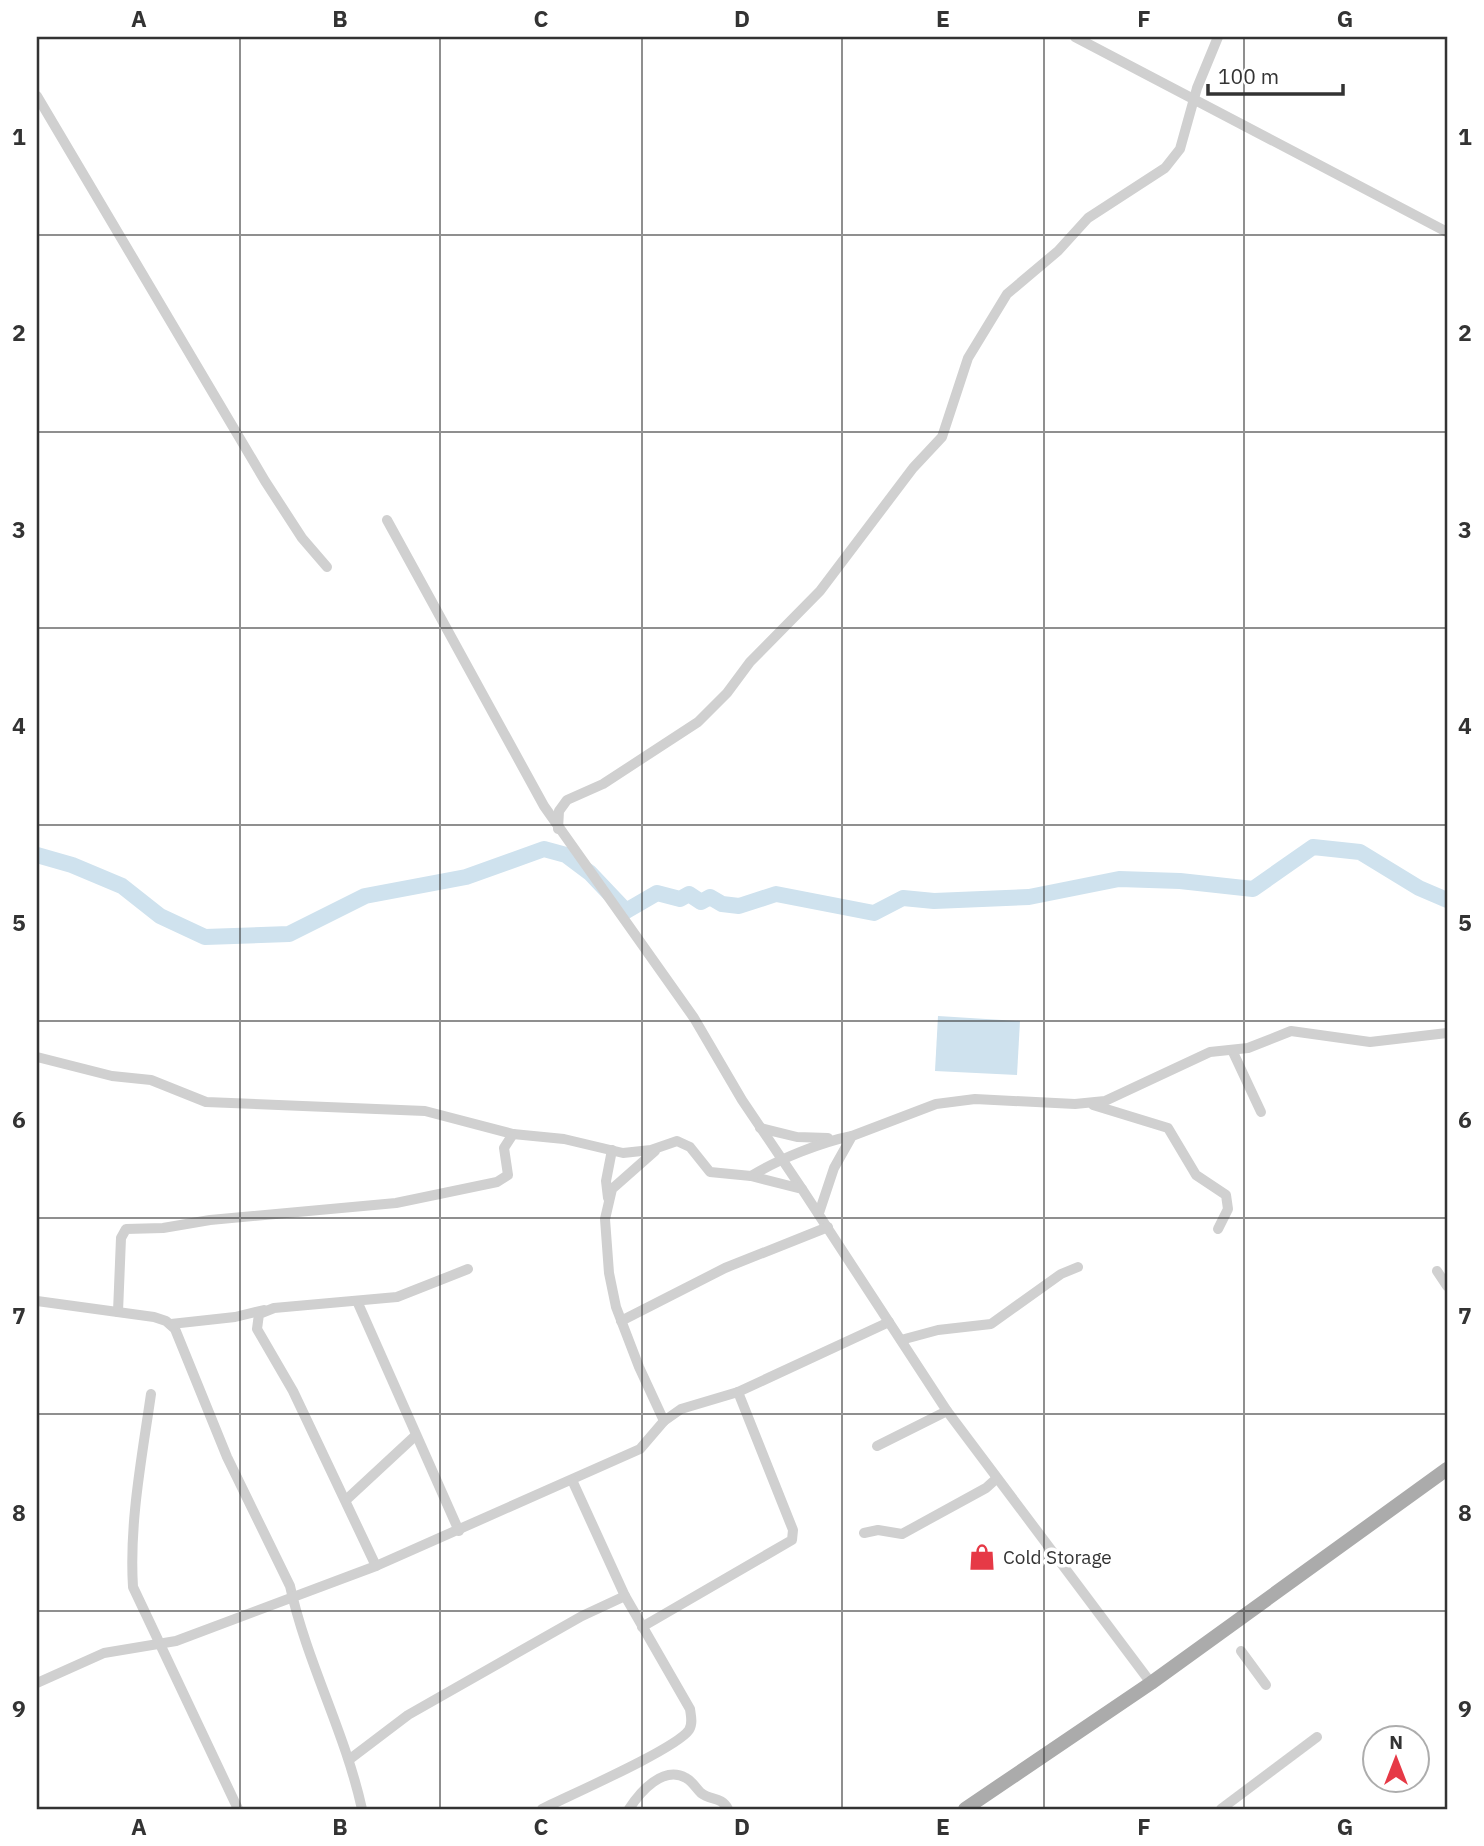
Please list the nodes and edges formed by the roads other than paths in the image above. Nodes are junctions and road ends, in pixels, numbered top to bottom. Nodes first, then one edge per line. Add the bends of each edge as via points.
1 (1075, 37) edge
2 (1218, 37) edge
3 (37, 96) edge
4 (1195, 99) junction
5 (1447, 232) edge
6 (387, 520) dead end
7 (327, 567) dead end
8 (558, 829) junction
9 (1447, 1033) edge
10 (1232, 1050) junction
11 (37, 1057) edge
12 (1091, 1104) junction
13 (1261, 1112) dead end
14 (760, 1128) junction
15 (513, 1134) junction
16 (852, 1136) junction
17 (834, 1138) junction
18 (662, 1146) junction
19 (611, 1150) junction
20 (781, 1159) junction
21 (751, 1176) junction
22 (802, 1189) junction
23 (608, 1201) junction
24 (818, 1213) junction
25 (828, 1227) junction
26 (1218, 1229) dead end
27 (1078, 1267) dead end
28 (468, 1269) dead end
29 (1437, 1271) dead end
30 (1447, 1286) edge
31 (37, 1301) edge
32 (357, 1301) junction
33 (264, 1310) junction
34 (118, 1312) junction
35 (621, 1321) junction
36 (889, 1322) junction
37 (171, 1324) junction
38 (901, 1340) junction
39 (738, 1392) junction
40 (151, 1394) dead end
41 (947, 1411) junction
42 (664, 1421) junction
43 (415, 1436) junction
44 (877, 1446) dead end
45 (1447, 1469) edge
46 (996, 1479) junction
47 (572, 1480) junction
48 (346, 1500) junction
49 (459, 1531) junction
50 (864, 1533) dead end
51 (376, 1566) junction
52 (625, 1597) junction
53 (293, 1598) junction
54 (642, 1626) junction
55 (160, 1644) junction
56 (1241, 1651) dead end
57 (37, 1683) edge
58 (1151, 1683) junction
59 (1266, 1685) dead end
60 (1317, 1737) dead end
61 (350, 1759) junction
62 (238, 1809) edge
63 (362, 1809) edge
64 (542, 1809) edge
65 (629, 1809) edge
66 (728, 1809) edge
67 (965, 1809) edge
68 (1221, 1809) edge

1 - 4 street
2 - 4 street
3 - 7 street via 265,481
4 - 5 street
4 - 8 street via 1180,149 1165,168 1088,218 1058,251 1007,294 959,378 942,437 820,591 698,722 603,784 567,800 559,811
6 - 8 street
8 - 14 street via 694,1018
9 - 10 street via 1370,1042 1291,1031
10 - 12 street via 1210,1052
10 - 13 street
11 - 15 street via 112,1076 152,1080 206,1102 425,1111
12 - 16 street via 950,1101
12 - 26 street via 1168,1128 1196,1175 1226,1195 1228,1209
14 - 17 street via 797,1137
14 - 20 street
15 - 19 street
15 - 34 street via 505,1148 508,1175 497,1182 396,1203 126,1229 121,1238
16 - 17 street
16 - 24 street via 834,1168
17 - 20 street
18 - 19 street via 637,1153
18 - 21 street via 684,1143 710,1172
18 - 23 street via 618,1182
19 - 23 street
20 - 21 street
20 - 22 street
21 - 22 street
22 - 24 street
23 - 35 street via 609,1273
24 - 25 street
25 - 35 street via 725,1268
25 - 36 street
27 - 38 street via 991,1324
28 - 32 street via 397,1297
29 - 30 street
31 - 34 street
32 - 33 street
32 - 43 street
33 - 37 street
33 - 48 street via 257,1329
34 - 37 street
35 - 42 street
36 - 38 street
36 - 39 street
37 - 53 street
38 - 41 street
39 - 42 street via 681,1409
39 - 54 street via 793,1530 792,1540
40 - 55 street via 132,1566 133,1587
41 - 44 street
41 - 46 street
42 - 47 street via 640,1449
43 - 48 street
43 - 49 street
45 - 58 main road
46 - 50 street via 902,1534
46 - 58 street
47 - 49 street
47 - 52 street
48 - 51 street
49 - 51 street
51 - 53 street
52 - 54 street
52 - 61 street via 582,1616 408,1715
53 - 55 street
53 - 61 street via 320,1688
54 - 64 street via 690,1709 689,1730 667,1747
55 - 57 street via 104,1653
55 - 62 street
56 - 59 street
58 - 67 main road
60 - 68 street
61 - 63 street
65 - 66 street via 655,1781 676,1774 686,1777 702,1794 721,1800

